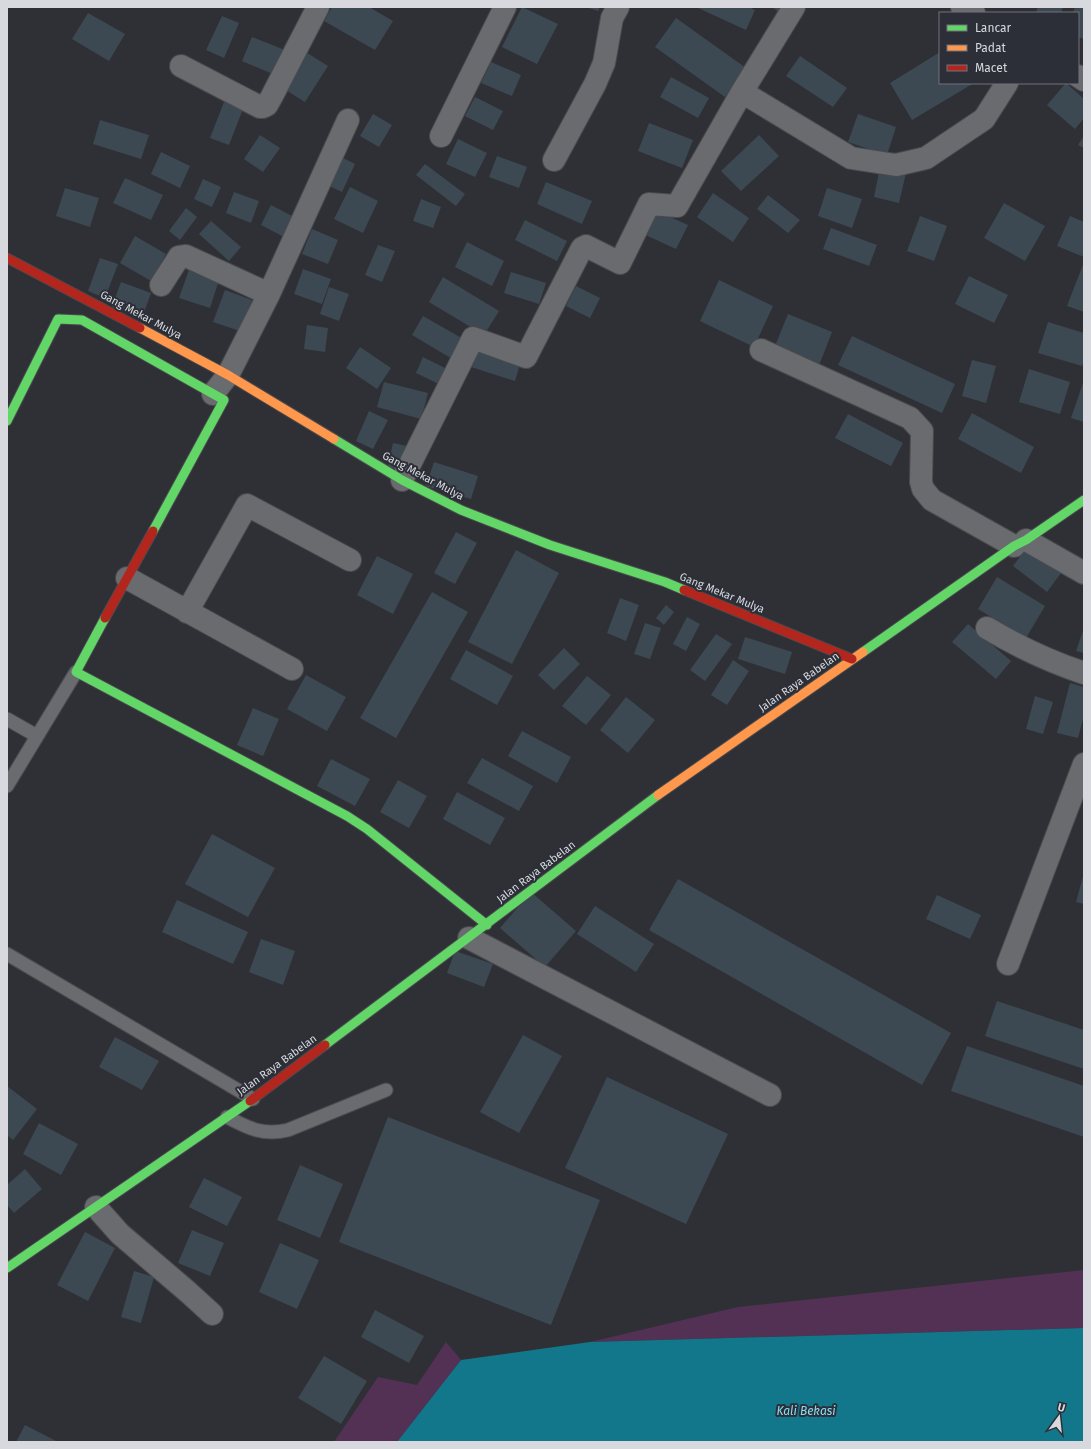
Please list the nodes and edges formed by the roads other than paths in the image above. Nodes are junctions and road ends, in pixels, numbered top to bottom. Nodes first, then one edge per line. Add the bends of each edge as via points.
1 (318, 7) edge
2 (505, 7) edge
3 (618, 7) edge
4 (794, 7) edge
5 (962, 7) edge
6 (972, 12) edge
7 (181, 66) dead end
8 (1006, 84) edge
9 (742, 92) junction
10 (348, 120) dead end
11 (441, 136) dead end
12 (554, 160) dead end
13 (7, 258) edge
14 (161, 285) dead end
15 (269, 294) junction
16 (761, 350) dead end
17 (228, 375) junction
18 (213, 394) junction
19 (7, 421) edge
20 (402, 480) junction
21 (1084, 500) edge
22 (1020, 543) junction
23 (350, 560) dead end
24 (1084, 573) edge
25 (127, 578) junction
26 (187, 612) junction
27 (987, 628) dead end
28 (852, 659) junction
29 (292, 669) dead end
30 (76, 672) junction
31 (1084, 673) edge
32 (7, 719) edge
33 (37, 736) junction
34 (1084, 764) edge
35 (7, 786) edge
36 (487, 925) junction
37 (469, 938) junction
38 (7, 954) edge
39 (1008, 964) dead end
40 (386, 1090) dead end
41 (770, 1095) dead end
42 (253, 1099) junction
43 (227, 1117) junction
44 (96, 1207) junction
45 (7, 1268) edge
46 (212, 1314) dead end

1 - 7 street via 272,96 263,107
2 - 11 street
3 - 12 street via 612,18 604,63
4 - 9 street
5 - 6 street
8 - 9 street via 984,119 926,158 896,165 851,158
9 - 20 street via 677,206 649,204 620,264 586,246 582,248 526,357 473,338
10 - 15 street
13 - 17 street, Gang Mekar Mulya
14 - 15 street via 179,257 186,256
15 - 17 street
16 - 22 street via 910,418 922,431 921,482 932,500
17 - 18 street
17 - 20 street, Gang Mekar Mulya
18 - 19 street via 82,320 58,319
18 - 25 street via 224,400
20 - 28 street, Gang Mekar Mulya via 468,513 550,545 665,582
21 - 22 street, Jalan Raya Babelan
22 - 24 street
22 - 28 street, Jalan Raya Babelan
23 - 26 street via 248,505
25 - 26 street
25 - 30 street
26 - 29 street
27 - 31 street via 1007,640
28 - 36 street, Jalan Raya Babelan via 633,813
30 - 33 lane
30 - 36 street via 367,828
32 - 33 lane
33 - 35 lane
34 - 39 street
36 - 37 street, Jalan Raya Babelan
37 - 41 street
37 - 42 street, Jalan Raya Babelan
38 - 42 lane
40 - 43 lane via 278,1133 256,1131
42 - 43 street, Jalan Raya Babelan
43 - 44 street, Jalan Raya Babelan
44 - 45 street, Jalan Raya Babelan
44 - 46 street via 120,1234

